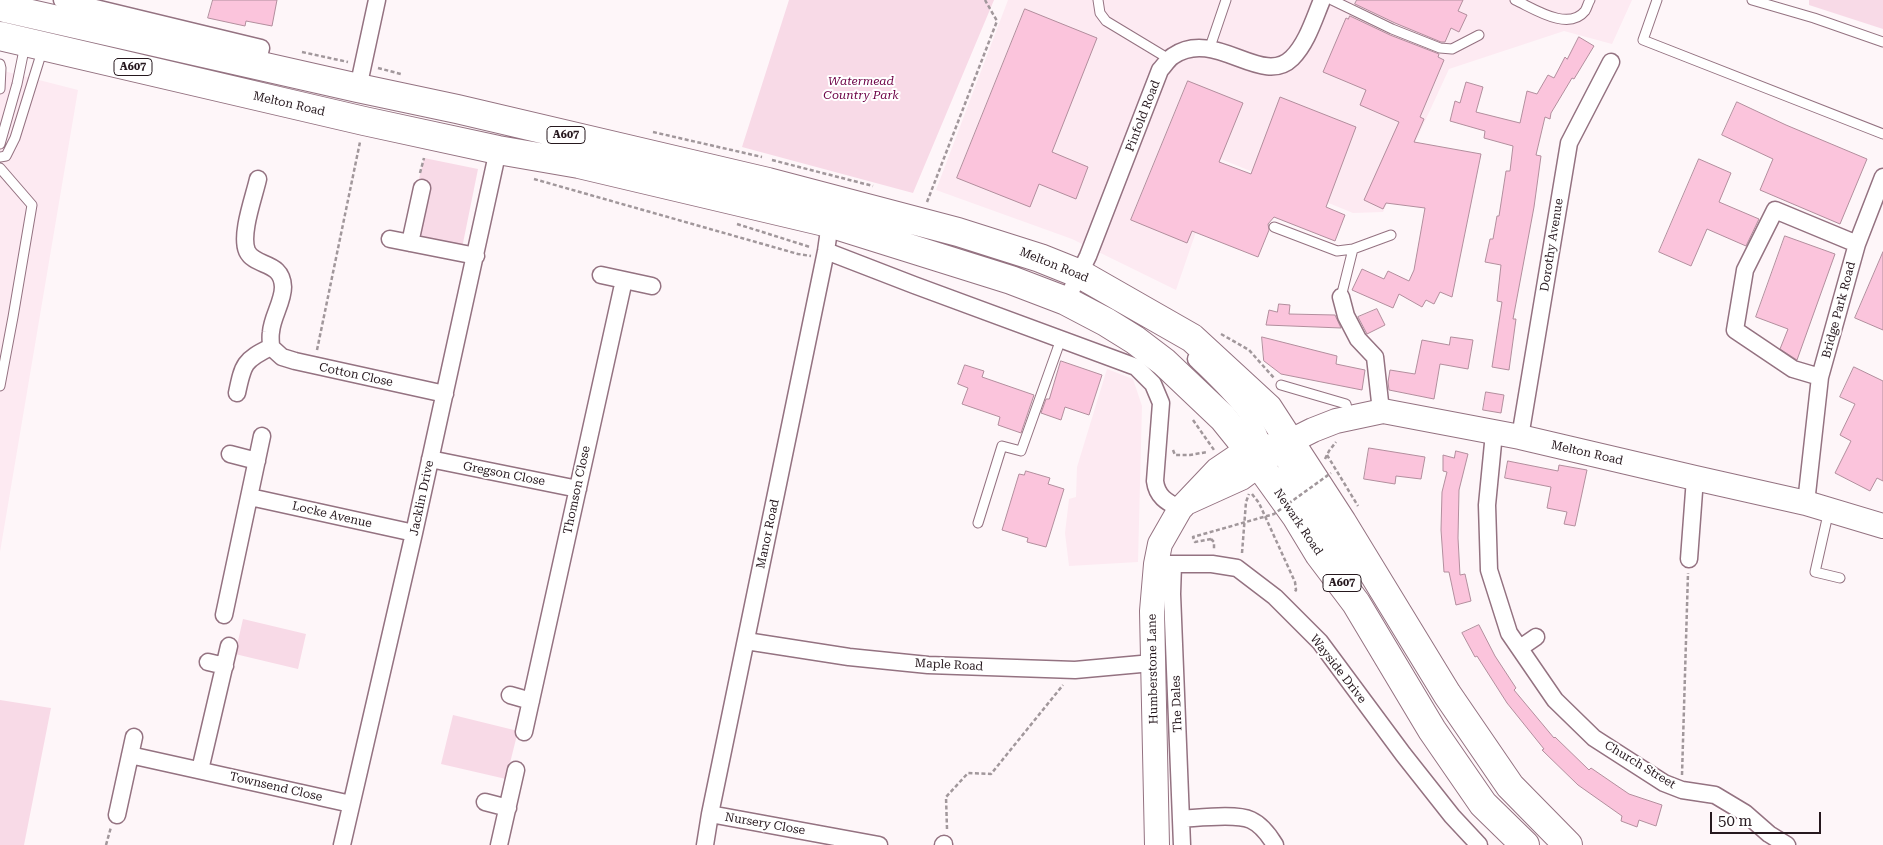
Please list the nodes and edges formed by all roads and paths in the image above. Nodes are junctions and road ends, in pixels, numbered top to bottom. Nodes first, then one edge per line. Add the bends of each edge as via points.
1 (377, 0) edge
2 (984, 0) edge
3 (1098, 0) edge
4 (1226, 0) edge
5 (1322, 0) edge
6 (1332, 0) edge
7 (1515, 0) edge
8 (1590, 0) edge
9 (1657, 0) edge
10 (1752, 0) edge
11 (0, 7) edge
12 (0, 14) edge
13 (35, 29) edge
14 (1479, 35) dead end
15 (176, 38) junction
16 (144, 39) junction
17 (1883, 42) edge
18 (1210, 47) junction
19 (1169, 59) junction
20 (1611, 62) dead end
21 (0, 64) edge
22 (358, 88) junction
23 (0, 89) edge
24 (223, 89) junction
25 (508, 120) junction
26 (364, 121) junction
27 (1883, 134) edge
28 (0, 144) edge
29 (498, 150) junction
30 (0, 157) edge
31 (579, 164) junction
32 (0, 168) edge
33 (1883, 178) edge
34 (258, 179) dead end
35 (422, 188) dead end
36 (926, 204) dead end
37 (832, 211) junction
38 (1274, 227) dead end
39 (1391, 235) dead end
40 (390, 239) dead end
41 (410, 242) junction
42 (1857, 244) junction
43 (1353, 249) junction
44 (826, 251) junction
45 (476, 256) junction
46 (601, 274) dead end
47 (1080, 274) junction
48 (624, 280) junction
49 (652, 286) dead end
50 (1342, 297) joint
51 (1066, 301) junction
52 (1157, 317) junction
53 (1061, 340) junction
54 (1136, 340) joint
55 (272, 347) junction
56 (313, 365) junction
57 (1820, 377) junction
58 (0, 386) edge
59 (237, 393) dead end
60 (445, 394) junction
61 (1274, 397) junction
62 (1381, 411) junction
63 (1349, 418) junction
64 (1494, 433) junction
65 (1158, 434) junction
66 (262, 436) dead end
67 (1520, 437) junction
68 (1291, 441) junction
69 (1216, 451) dead end
70 (230, 454) dead end
71 (1257, 454) junction
72 (1327, 455) dead end
73 (430, 459) junction
74 (1330, 460) dead end
75 (258, 461) junction
76 (1331, 473) dead end
77 (1695, 478) junction
78 (578, 489) junction
79 (250, 497) junction
80 (1806, 503) junction
81 (1184, 505) junction
82 (1829, 510) junction
83 (978, 523) dead end
84 (1883, 526) edge
85 (414, 534) junction
86 (1211, 539) dead end
87 (1689, 559) joint
88 (1164, 564) junction
89 (1237, 568) junction
90 (1840, 578) dead end
91 (1356, 602) junction
92 (1284, 606) junction
93 (224, 615) dead end
94 (1536, 638) dead end
95 (746, 641) junction
96 (229, 646) dead end
97 (1520, 648) junction
98 (208, 662) dead end
99 (1152, 663) junction
100 (225, 666) junction
101 (1075, 670) junction
102 (510, 695) dead end
103 (531, 701) junction
104 (524, 732) dead end
105 (134, 737) dead end
106 (130, 755) junction
107 (200, 770) junction
108 (516, 770) dead end
109 (1682, 790) junction
110 (485, 802) dead end
111 (351, 804) junction
112 (508, 808) junction
113 (710, 814) junction
114 (117, 815) dead end
115 (1181, 819) junction
116 (342, 845) edge
117 (499, 845) edge
118 (705, 845) edge
119 (879, 845) edge
120 (943, 845) edge
121 (1157, 845) edge
122 (1182, 845) edge
123 (1275, 845) edge
124 (1479, 845) edge
125 (1525, 845) edge
126 (1568, 845) edge
127 (1787, 845) edge

1 - 22 street
2 - 36 path via 997,21
3 - 19 lane via 1100,13 1106,21
4 - 18 lane
5 - 18 street via 1302,46 1292,59 1279,66 1267,67
6 - 14 lane via 1440,48 1452,48
7 - 8 lane via 1561,21 1575,18 1585,11
9 - 27 lane via 1643,40
10 - 17 lane
11 - 13 highway, Melton Road / A607
12 - 13 highway
13 - 15 street
13 - 16 highway, Melton Road / A607
13 - 24 highway, Melton Road / A607
13 - 28 lane
13 - 30 lane via 38,69 15,138 6,156
15 - 16 highway, Melton Road / A607
15 - 22 highway, Melton Road / A607 via 257,65
16 - 24 highway via 142,49 149,59 211,76
18 - 19 street via 1188,49
19 - 47 street, Pinfold Road via 1160,70
20 - 67 street, Dorothy Avenue via 1569,143
21 - 23 lane
22 - 25 highway, Melton Road / A607
24 - 26 highway, Melton Road / A607
25 - 31 highway via 520,135 574,151
25 - 37 highway, Melton Road / A607
26 - 29 highway, Melton Road / A607
26 - 56 path
29 - 31 highway, Melton Road / A607
29 - 45 street, Jacklin Drive
31 - 37 highway, Melton Road / A607
32 - 58 lane via 32,205
33 - 42 street, Bridge Park Road
34 - 55 street via 261,198 245,232 245,243 255,260 274,268 280,276 283,288 270,332
35 - 41 street
37 - 44 street, Manor Road
37 - 47 highway, Melton Road / A607 via 985,240
37 - 51 highway, Melton Road / A607
38 - 43 lane via 1338,251
39 - 43 lane
40 - 41 street
41 - 45 street
42 - 57 street, Bridge Park Road
42 - 57 street via 1776,210 1745,270 1735,330 1793,369
43 - 50 lane
44 - 53 street
44 - 95 street, Manor Road
45 - 60 street, Jacklin Drive
46 - 48 street
47 - 51 street, Pinfold Road
47 - 52 highway, Melton Road / A607
48 - 49 street
48 - 78 street, Thomson Close
50 - 62 street via 1346,316 1358,339 1375,357
51 - 54 highway, Melton Road / A607
52 - 61 highway, Melton Road / A607
52 - 71 street via 1230,394 1258,432
53 - 65 street via 1136,367 1145,375 1161,403
53 - 83 lane via 1021,451 1002,446
54 - 71 highway, Newark Road / A607 via 1193,388
55 - 56 street, Cotton Close via 282,356
55 - 59 street via 251,357 241,371
56 - 60 street, Cotton Close
57 - 80 street, Bridge Park Road
60 - 73 street, Jacklin Drive
61 - 63 lane via 1346,404
61 - 68 highway, A607
62 - 63 street, Melton Road
62 - 64 street, Melton Road
63 - 68 street, Melton Road
64 - 67 street, Melton Road
64 - 97 street, Church Street via 1487,505 1489,570 1509,633
65 - 69 path via 1167,436 1175,455
65 - 81 street via 1156,488 1164,499
66 - 75 street
67 - 77 street, Melton Road
68 - 71 street, Melton Road
68 - 91 street, A607 via 1292,484 1344,566
68 - 126 highway, A607 via 1447,694 1494,763 1510,786
70 - 75 street
71 - 81 street via 1242,478
71 - 91 highway, Newark Road / A607 via 1319,554
72 - 74 path
73 - 78 street, Gregson Close
73 - 85 street, Jacklin Drive
75 - 79 street
76 - 86 path, bridge via 1274,514 1193,537 1195,542
77 - 80 street, Melton Road
77 - 87 street
78 - 103 street, Thomson Close
79 - 85 street, Locke Avenue
79 - 93 street via 235,596
80 - 82 street, Melton Road
81 - 88 street, Humberstone Lane via 1160,544
82 - 84 street, Melton Road
82 - 90 lane via 1815,572
85 - 111 street, Jacklin Drive
87 - 109 path
88 - 89 street, Wayside Drive via 1212,564
88 - 99 street, Humberstone Lane via 1152,611
88 - 115 street, The Dales via 1172,594
89 - 92 street, Wayside Drive
89 - 92 path via 1250,492 1259,503 1295,582 1296,590
91 - 125 highway, Newark Road / A607 via 1432,730 1483,804
92 - 124 street, Wayside Drive via 1320,642 1403,754
94 - 97 street
95 - 101 street, Maple Road via 928,665
95 - 113 street, Manor Road
96 - 100 street
97 - 109 street, Church Street via 1556,700 1594,738 1664,783
98 - 100 street
99 - 101 street, Maple Road
99 - 121 street, Humberstone Lane
100 - 107 street
101 - 120 path via 991,774 968,773 946,797 947,834
102 - 103 street
103 - 104 street, Thomson Close
105 - 106 street
106 - 107 street, Townsend Close
106 - 114 street
107 - 111 street, Townsend Close
108 - 112 street
109 - 127 street, Church Street via 1715,795
110 - 112 street
111 - 116 street, Jacklin Drive
112 - 117 street
113 - 118 street, Manor Road
113 - 119 street, Nursery Close
115 - 122 street, The Dales
115 - 123 street via 1238,817 1251,820 1263,828

